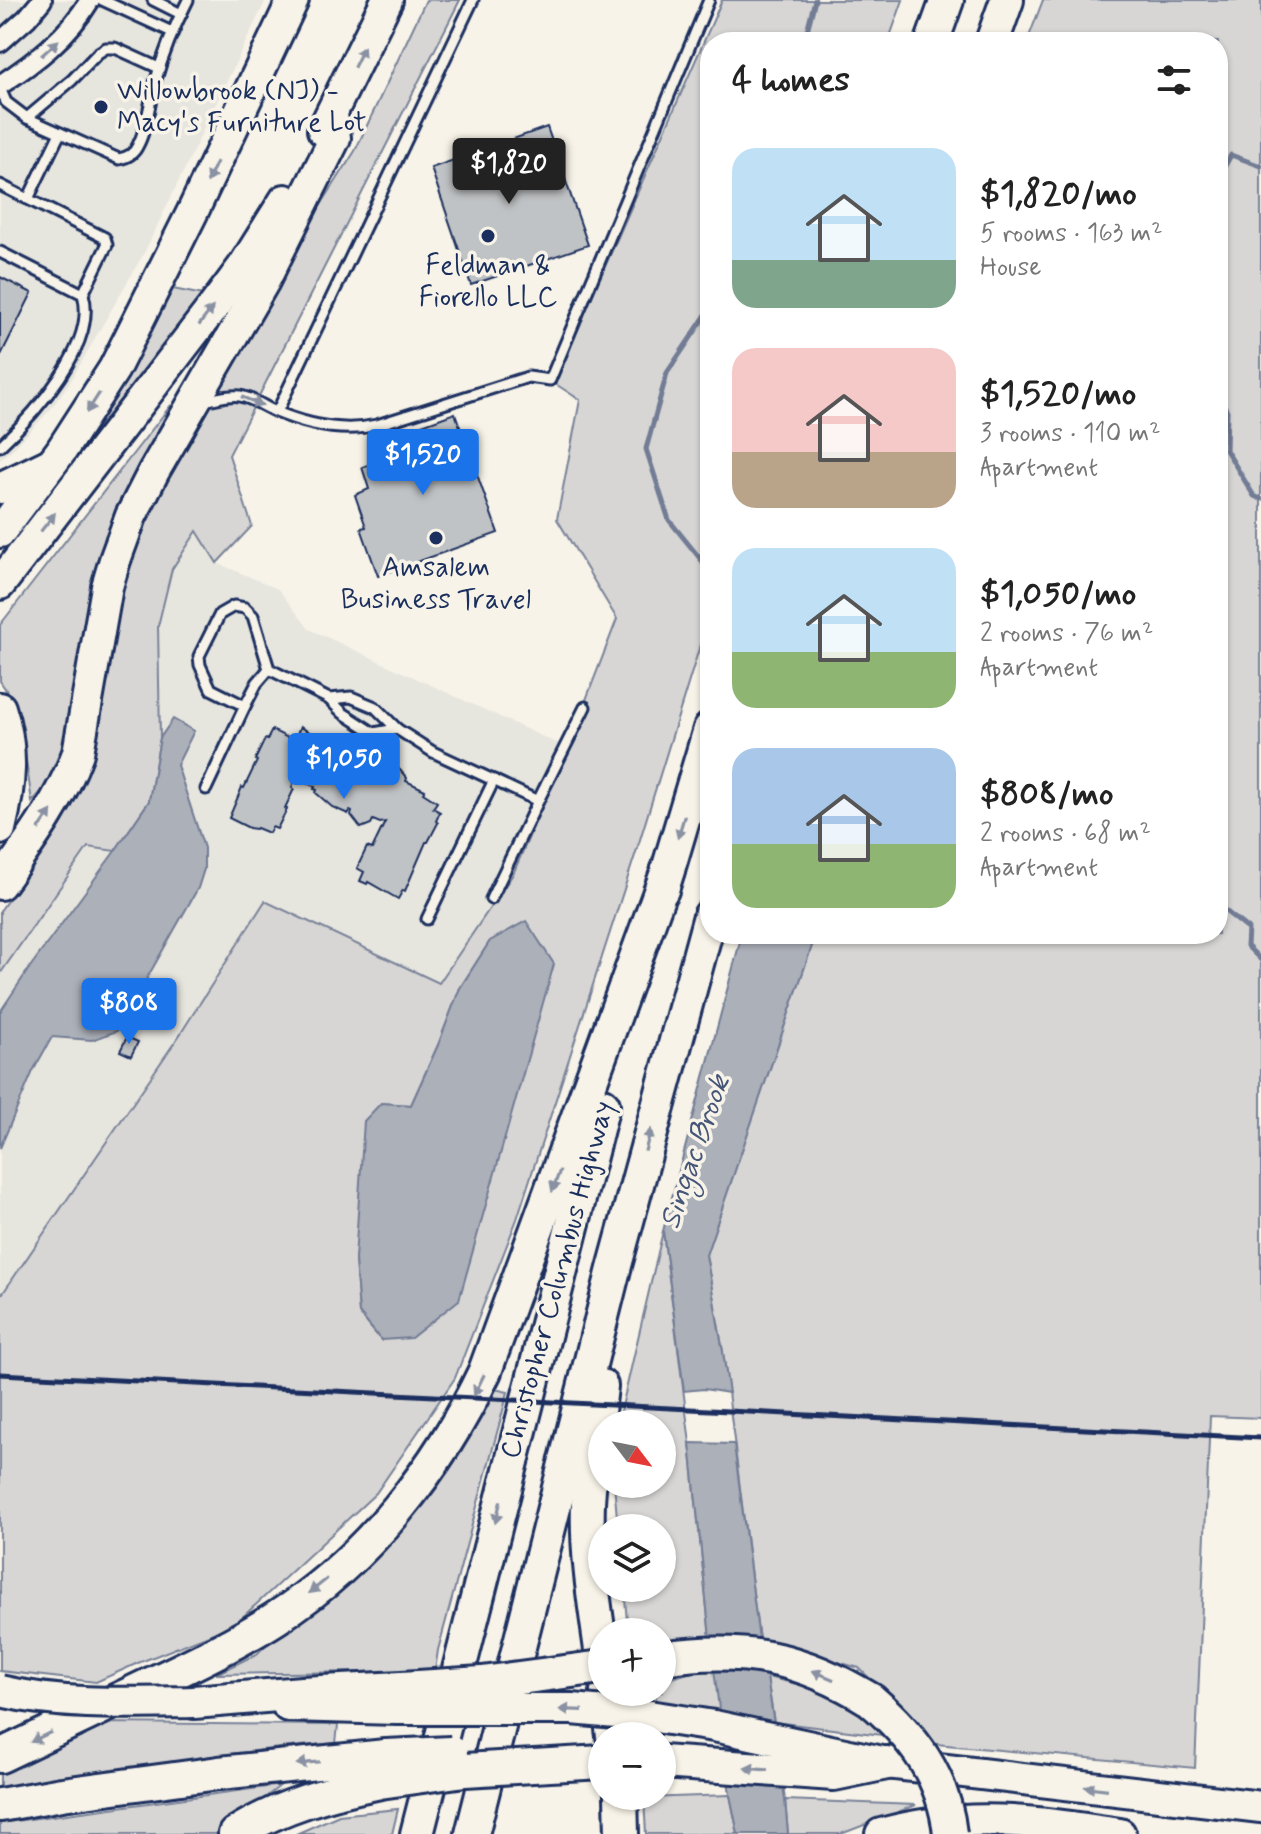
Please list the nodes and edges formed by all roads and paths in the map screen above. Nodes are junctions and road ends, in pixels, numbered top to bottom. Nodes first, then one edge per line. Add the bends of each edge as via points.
1 (42, 0) edge
2 (90, 0) edge
3 (102, 0) edge
4 (153, 0) edge
5 (188, 0) edge
6 (293, 0) edge
7 (387, 0) edge
8 (473, 0) edge
9 (709, 0) edge
10 (947, 0) edge
11 (1007, 0) edge
12 (181, 14) junction
13 (172, 32) junction
14 (936, 32) edge
15 (996, 32) edge
16 (0, 42) edge
17 (159, 68) junction
18 (0, 87) edge
19 (332, 114) junction
20 (27, 118) junction
21 (60, 133) junction
22 (0, 185) edge
23 (28, 199) junction
24 (0, 252) edge
25 (83, 294) junction
26 (194, 403) junction
27 (277, 412) junction
28 (0, 446) edge
29 (52, 463) junction
30 (0, 488) edge
31 (0, 532) edge
32 (0, 584) edge
33 (269, 669) junction
34 (329, 699) junction
35 (245, 706) junction
36 (585, 707) dead end
37 (0, 708) edge
38 (397, 729) junction
39 (700, 763) edge
40 (494, 780) junction
41 (206, 789) dead end
42 (538, 801) junction
43 (0, 829) edge
44 (668, 870) junction
45 (0, 884) edge
46 (491, 899) dead end
47 (427, 919) dead end
48 (702, 944) edge
49 (614, 1269) junction
50 (597, 1618) edge
51 (676, 1656) edge
52 (588, 1669) edge
53 (0, 1691) edge
54 (400, 1699) junction
55 (194, 1702) joint
56 (588, 1755) edge
57 (0, 1756) edge
58 (588, 1763) edge
59 (676, 1763) edge
60 (887, 1763) junction
61 (383, 1769) junction
62 (1261, 1796) edge
63 (1173, 1797) junction
64 (0, 1805) edge
65 (1261, 1807) edge
66 (621, 1810) edge
67 (1053, 1824) junction
68 (235, 1834) edge
69 (417, 1834) edge
70 (472, 1834) edge
71 (622, 1834) edge
72 (881, 1834) edge
73 (950, 1834) edge
74 (1091, 1834) edge
75 (1120, 1834) edge

1 - 16 street
18 -> 2 street via 63,36
3 - 13 lane
4 - 12 lane
5 - 12 lane
6 -> 29 highway via 141,318
19 -> 7 highway
8 - 27 lane
9 - 27 lane via 550,380 528,377 361,429 327,427
10 - 14 highway
11 - 15 highway
12 - 13 lane
13 - 17 lane
17 - 20 lane via 106,48
17 - 21 lane via 142,136 129,157 119,159
18 - 20 lane via 6,102
19 - 26 highway via 335,138 264,281
32 -> 19 highway via 243,267
20 - 21 lane
21 - 23 lane
22 - 23 lane
23 - 25 lane via 107,241
24 - 25 lane
25 - 28 lane via 79,340 64,371 44,401
26 -> 27 lane via 239,396
45 -> 26 highway via 69,777 84,726 115,560 141,495
29 - 30 highway
29 - 31 highway
33 - 34 lane
33 - 35 lane
33 - 35 lane via 251,613 234,606 220,614 199,656 200,665 211,689
34 - 38 lane via 351,697 375,707
34 - 38 lane via 374,733
35 - 41 lane
36 - 42 lane
37 - 43 highway via 10,755
38 - 40 lane
39 -> 44 highway, Christopher Columbus Highway
40 - 42 lane
40 - 47 lane
42 - 46 lane
44 -> 57 highway via 485,1371 422,1478 358,1551 279,1617
44 -> 69 highway, Christopher Columbus Highway via 556,1281
49 -> 48 highway, Christopher Columbus Highway
49 - 50 highway via 588,1503
49 - 70 highway, Christopher Columbus Highway
73 -> 51 highway, bridge via 930,1768 914,1742 871,1700 817,1671 772,1657 709,1652
52 - 54 highway, bridge
53 - 55 highway, bridge via 75,1703
54 - 55 highway via 316,1692
60 -> 54 highway, bridge via 649,1716
56 - 61 highway, bridge via 497,1751
58 - 61 highway, bridge
60 -> 59 highway via 834,1774
63 -> 60 highway
61 -> 64 highway via 219,1773
61 - 68 highway
62 - 63 highway
63 - 65 highway
66 - 71 highway
67 - 72 highway via 966,1820
67 - 74 highway
67 - 75 highway

